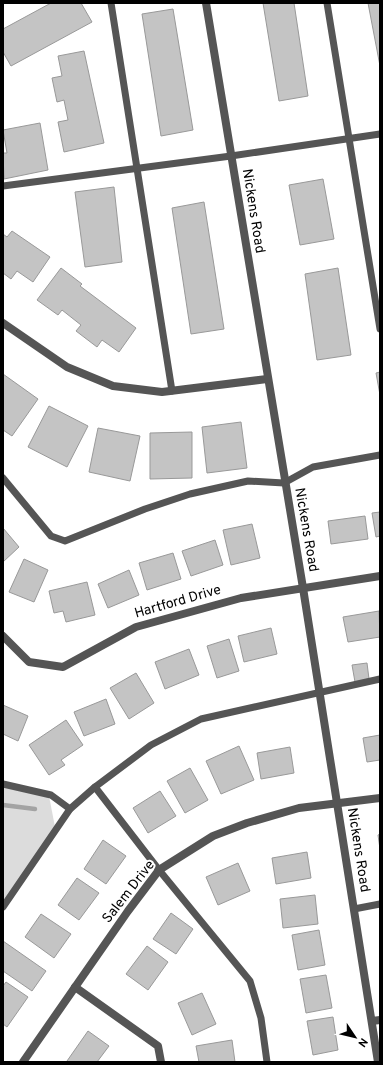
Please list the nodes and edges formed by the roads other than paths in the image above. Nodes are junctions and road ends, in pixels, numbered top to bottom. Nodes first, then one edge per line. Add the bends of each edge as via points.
1 (111, 3) edge
2 (206, 3) edge
3 (327, 3) edge
4 (380, 134) edge
5 (350, 139) junction
6 (231, 156) junction
7 (138, 168) junction
8 (3, 186) edge
9 (3, 323) edge
10 (380, 329) edge
11 (267, 379) junction
12 (172, 391) junction
13 (380, 455) edge
14 (3, 478) edge
15 (284, 483) junction
16 (380, 576) edge
17 (303, 588) junction
18 (3, 636) edge
19 (380, 679) edge
20 (319, 692) junction
21 (3, 784) edge
22 (95, 787) junction
23 (380, 798) edge
24 (337, 804) junction
25 (70, 809) junction
26 (159, 870) junction
27 (380, 904) edge
28 (3, 907) edge
29 (354, 909) junction
30 (75, 986) junction
31 (376, 1020) edge
32 (23, 1062) edge
33 (161, 1062) edge
34 (267, 1062) edge
35 (378, 1062) edge

1 - 7 lane
2 - 6 street, Nickens Road
3 - 5 lane
4 - 5 lane
5 - 6 lane
5 - 10 lane
6 - 7 lane
6 - 11 street, Nickens Road
7 - 8 lane
7 - 12 lane
9 - 12 street via 66,367 113,386
11 - 12 street
11 - 15 street, Nickens Road
13 - 15 lane via 312,467
14 - 15 lane via 51,536 65,541 190,494 248,481
15 - 17 street, Nickens Road
16 - 17 street, Hartford Drive
17 - 18 street, Hartford Drive via 241,598 136,627 63,667 29,662
17 - 20 street, Nickens Road
19 - 20 lane
20 - 22 lane via 201,719 151,745
20 - 24 street, Nickens Road
21 - 25 lane via 51,795
22 - 25 lane
22 - 26 lane
23 - 24 street, Salem Drive
24 - 26 street, Salem Drive via 298,808 247,823 213,836
24 - 29 street, Nickens Road
25 - 28 lane
26 - 30 street, Salem Drive
26 - 34 lane via 250,981 261,1018
27 - 29 lane
29 - 31 street, Nickens Road
30 - 32 street, Salem Drive
30 - 33 street via 158,1046
31 - 35 street, Nickens Road

